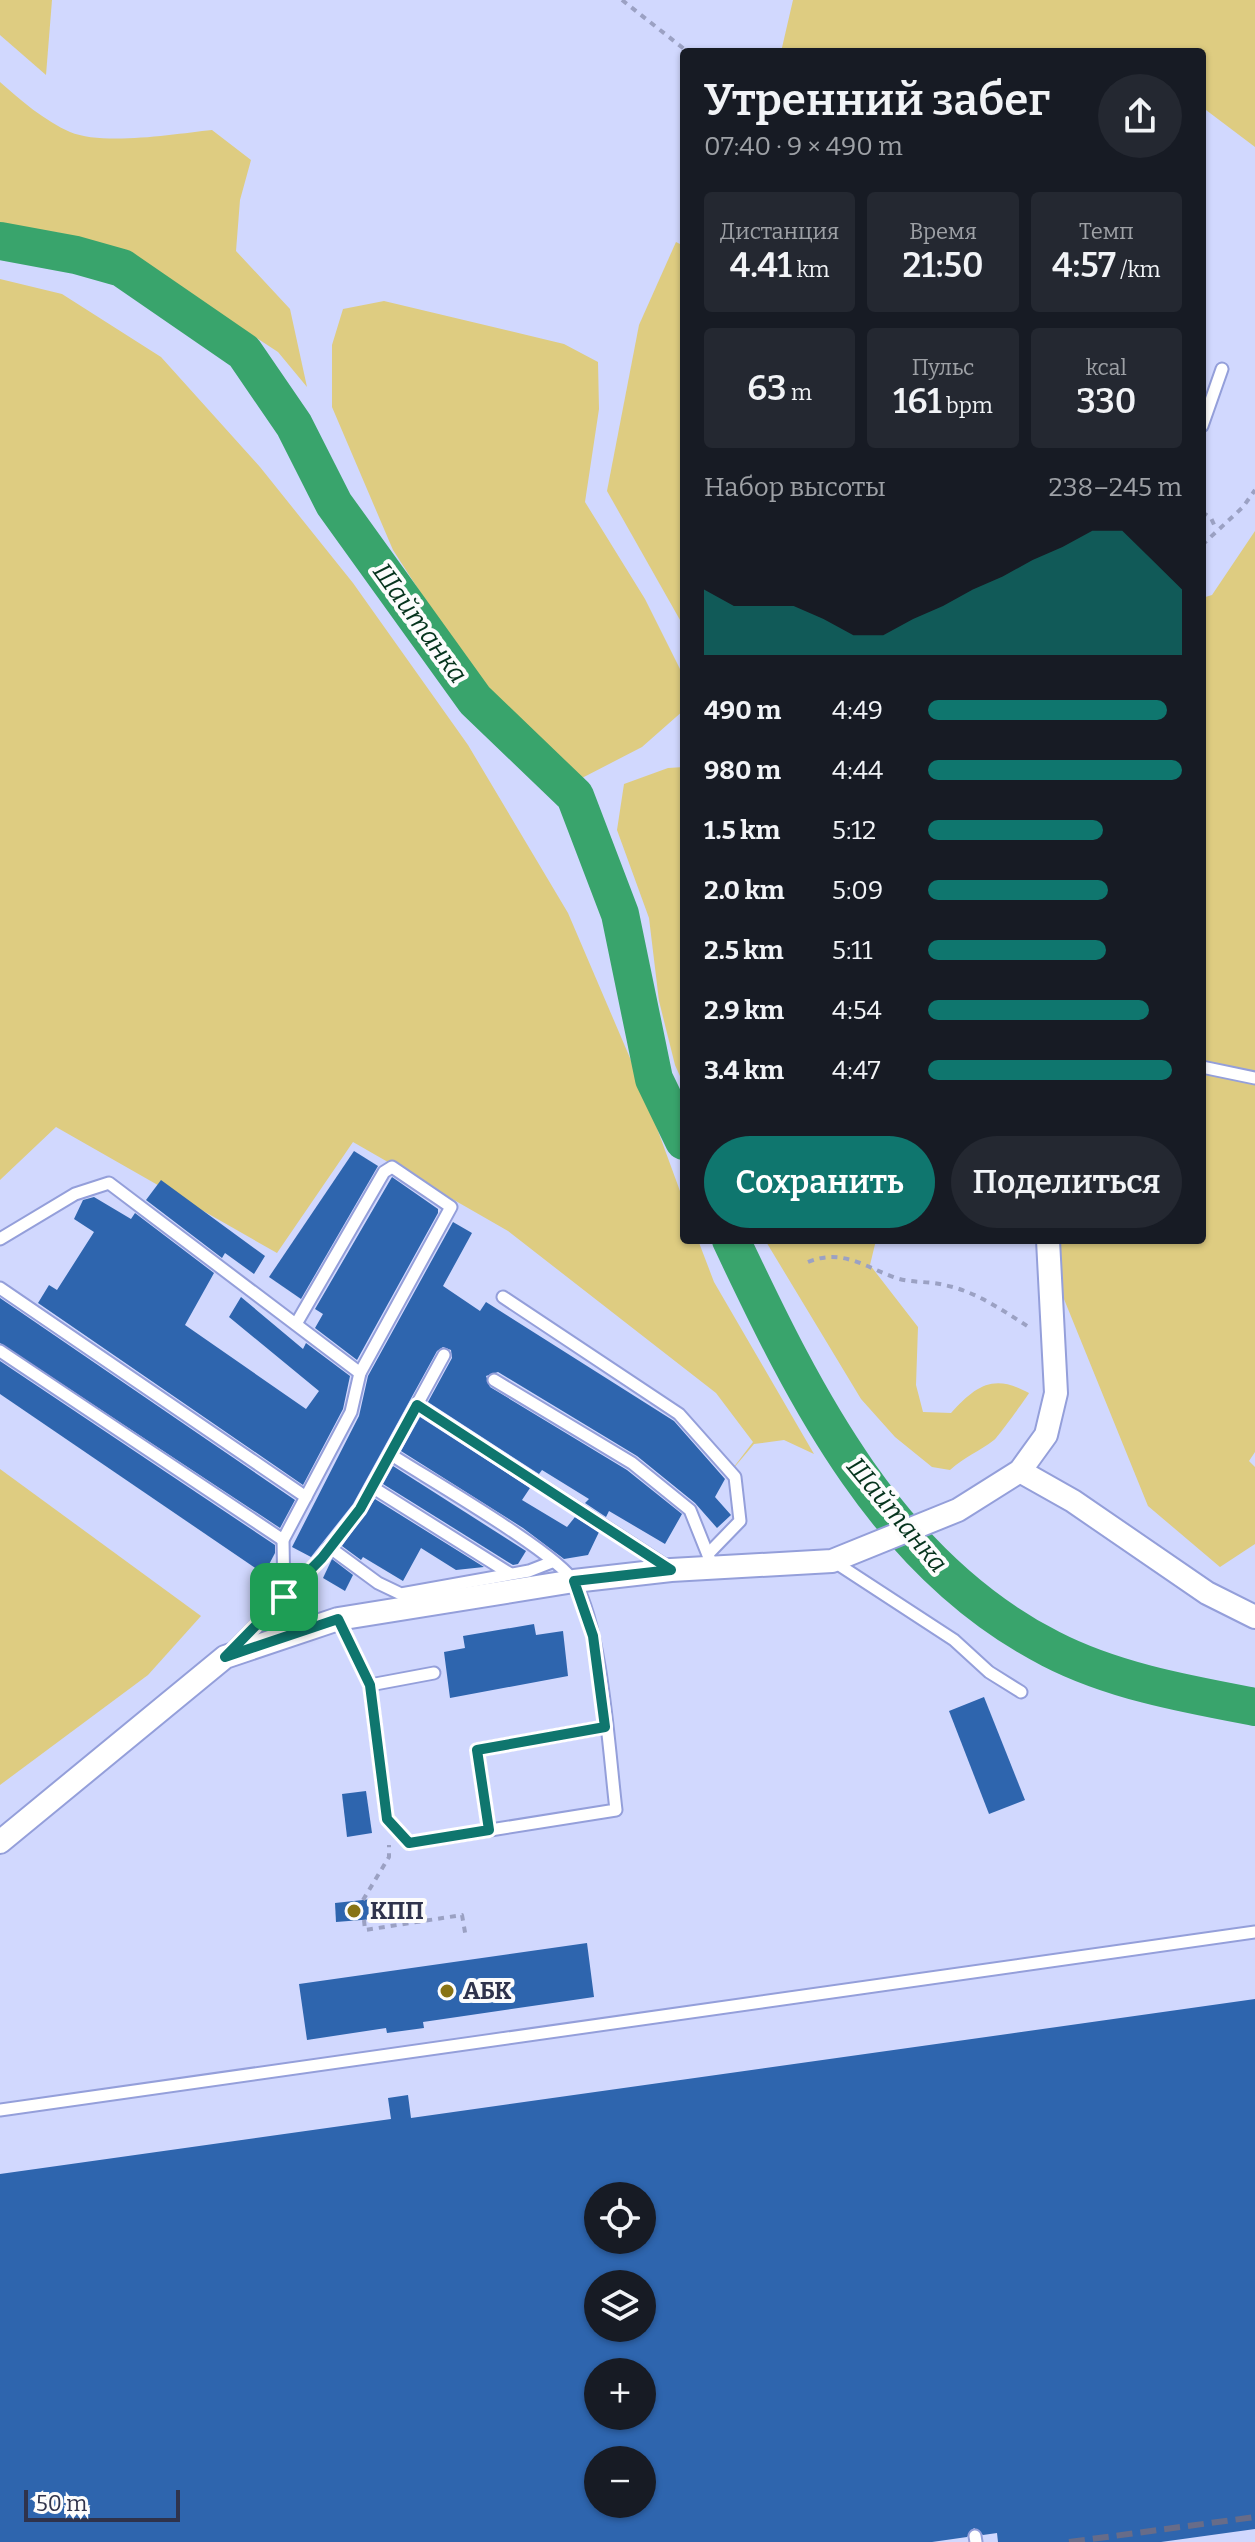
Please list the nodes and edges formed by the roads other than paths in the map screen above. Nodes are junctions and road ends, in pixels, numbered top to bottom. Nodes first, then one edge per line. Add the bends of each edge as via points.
1 (1222, 369) dead end
2 (1206, 415) edge
3 (1206, 1068) edge
4 (1255, 1078) edge
5 (0, 1239) edge
6 (1048, 1244) edge
7 (0, 1288) edge
8 (503, 1297) dead end
9 (296, 1324) junction
10 (0, 1351) edge
11 (444, 1355) dead end
12 (360, 1373) junction
13 (494, 1380) dead end
14 (417, 1405) junction
15 (390, 1454) junction
16 (1020, 1471) junction
17 (372, 1487) junction
18 (306, 1497) junction
19 (283, 1540) junction
20 (329, 1547) junction
21 (711, 1561) junction
22 (832, 1561) junction
23 (552, 1562) junction
24 (671, 1570) junction
25 (509, 1573) junction
26 (574, 1581) junction
27 (284, 1597) junction
28 (1255, 1617) edge
29 (338, 1619) junction
30 (225, 1657) junction
31 (434, 1673) dead end
32 (370, 1685) junction
33 (1021, 1692) dead end
34 (605, 1727) junction
35 (489, 1830) junction
36 (0, 1842) edge
37 (1255, 1932) edge
38 (0, 2110) edge

1 - 2 lane
3 - 4 lane
5 - 9 lane via 75,1194 109,1183
6 - 16 street via 1056,1393 1046,1435
7 - 18 lane
8 - 21 lane via 679,1414 735,1477 740,1521
9 - 12 lane
9 - 12 lane via 384,1172 392,1167 442,1198 451,1207
10 - 19 lane
11 - 14 lane
12 - 18 lane via 351,1412
13 - 21 lane via 632,1463 690,1510
14 - 15 lane
14 - 24 lane
15 - 17 lane
15 - 23 lane
16 - 22 street via 958,1510
16 - 28 street via 1207,1593
17 - 20 lane
17 - 25 lane
18 - 19 lane
19 - 27 lane
20 - 25 lane via 401,1594
20 - 27 lane
21 - 22 street
21 - 24 street
22 - 33 lane via 954,1640
23 - 25 lane
23 - 26 lane
24 - 26 street
26 - 29 street
26 - 34 lane via 593,1636
27 - 30 lane
29 - 30 street
29 - 32 lane
30 - 36 street
31 - 32 lane
32 - 35 lane via 387,1819 409,1843
34 - 35 lane via 477,1750
34 - 35 lane via 616,1810
37 - 38 lane

